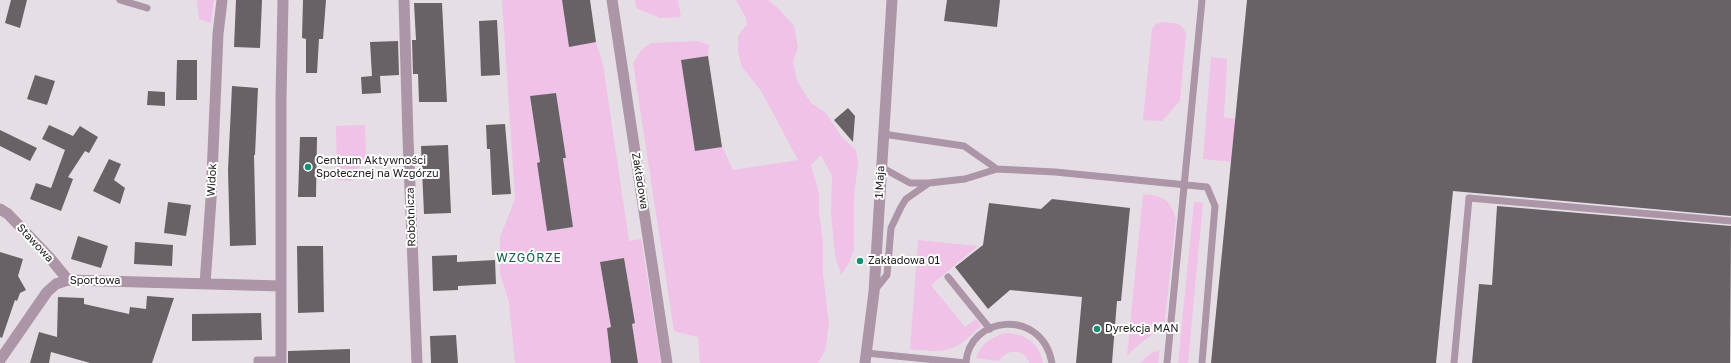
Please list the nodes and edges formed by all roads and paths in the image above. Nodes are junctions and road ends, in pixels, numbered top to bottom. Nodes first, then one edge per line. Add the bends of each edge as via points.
1 (120, 0) edge
2 (222, 0) edge
3 (284, 0) edge
4 (404, 0) edge
5 (612, 0) edge
6 (892, 0) edge
7 (1202, 0) edge
8 (147, 8) dead end
9 (883, 134) junction
10 (881, 167) junction
11 (997, 169) junction
12 (929, 182) junction
13 (1184, 184) junction
14 (0, 209) edge
15 (1731, 221) edge
16 (948, 278) dead end
17 (68, 280) junction
18 (205, 284) junction
19 (281, 286) junction
20 (874, 292) junction
21 (990, 328) junction
22 (866, 358) edge
23 (0, 360) edge
24 (281, 361) edge
25 (257, 363) edge
26 (418, 363) edge
27 (667, 363) edge
28 (966, 363) edge
29 (1052, 363) edge
30 (1167, 363) edge
31 (1202, 363) edge
32 (1454, 363) edge

1 - 8 lane
2 - 18 street, Widok
3 - 19 street
4 - 26 street, Robotnicza
5 - 27 street, Zakładowa
6 - 9 street, 1 Maja
7 - 13 lane
9 - 10 street, 1 Maja
9 - 11 lane via 964,146
10 - 12 lane via 910,183
10 - 20 street, 1 Maja
11 - 12 lane via 965,178
11 - 13 lane
12 - 20 lane via 906,199 901,207 891,228 887,275
13 - 30 lane
13 - 31 lane via 1207,187 1215,206
14 - 17 street, Stawowa via 8,214
15 - 32 lane via 1469,198
16 - 21 lane
17 - 18 street, Sportowa
17 - 23 street, Sportowa via 56,284 47,292
18 - 19 street
19 - 24 street
20 - 22 street, 1 Maja
21 - 28 lane via 979,336 971,347
21 - 29 lane via 1002,324 1017,325 1031,330 1042,340 1050,353
22 - 28 lane
24 - 25 lane via 257,360

